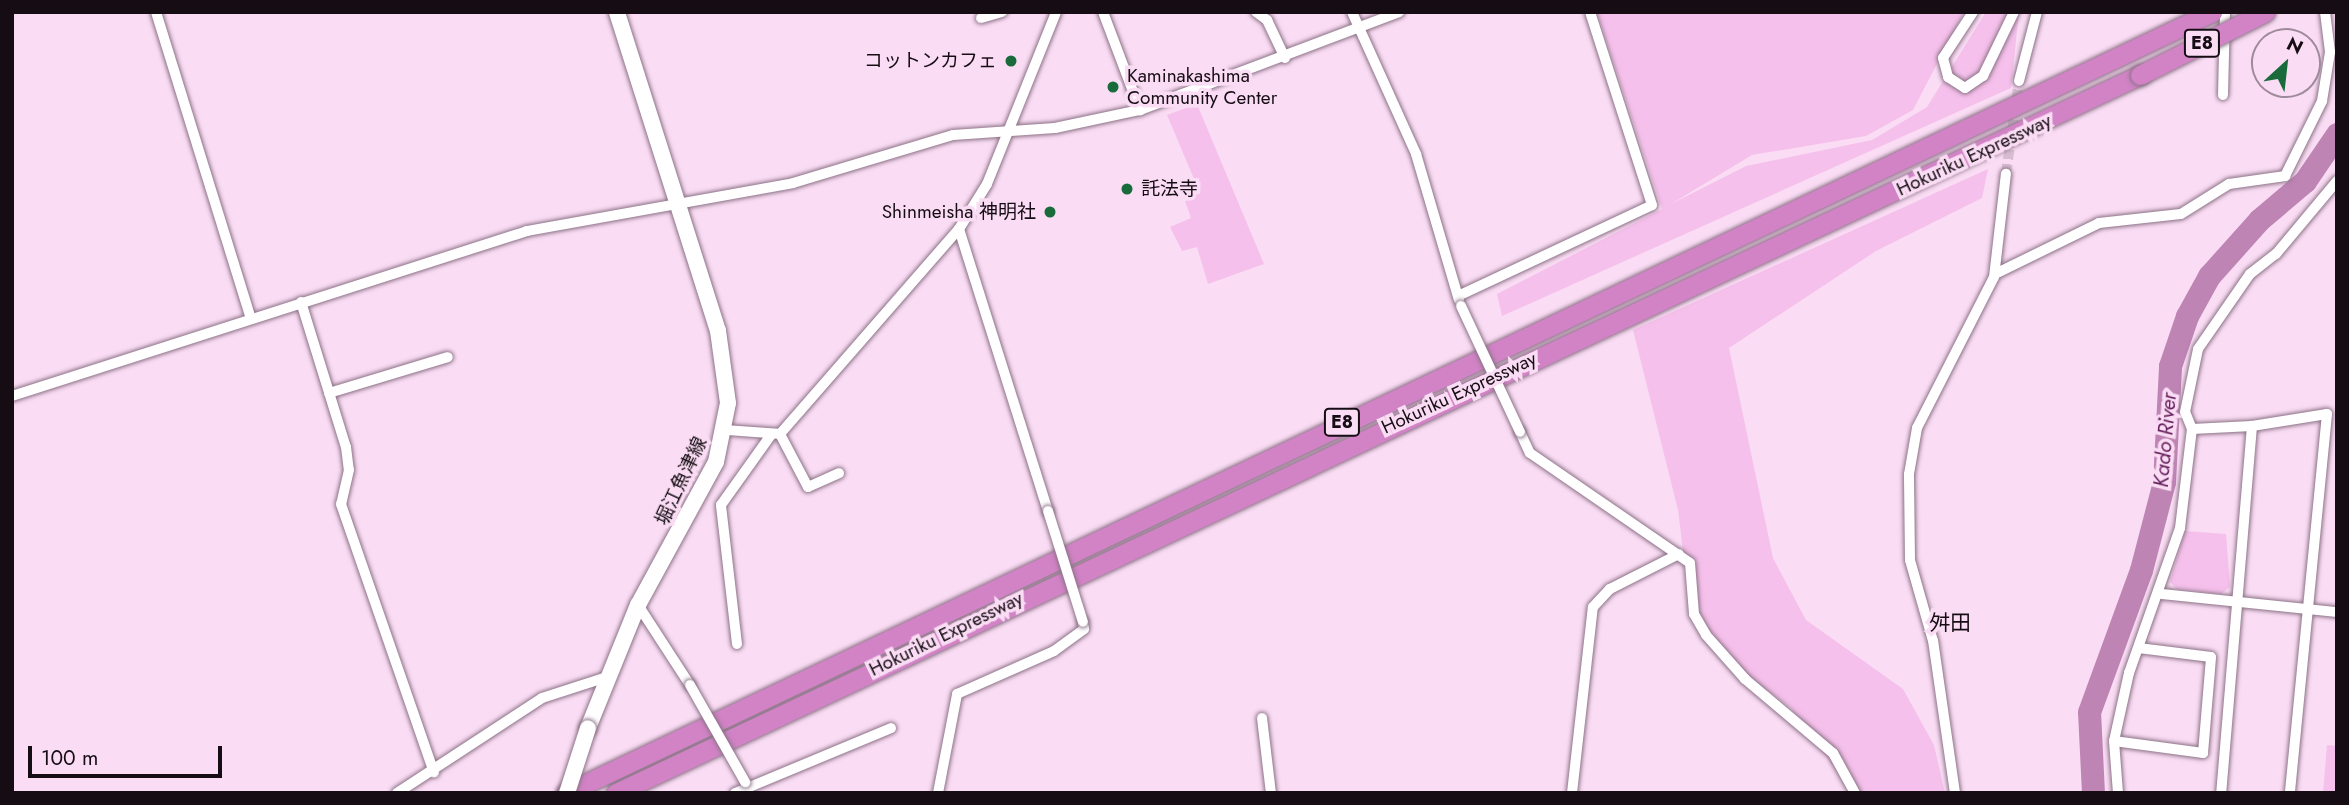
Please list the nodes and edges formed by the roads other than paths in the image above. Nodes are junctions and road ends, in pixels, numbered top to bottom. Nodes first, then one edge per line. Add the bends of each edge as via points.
1 (156, 12) edge
2 (617, 12) edge
3 (1002, 12) edge
4 (1103, 12) edge
5 (1256, 12) edge
6 (1352, 12) edge
7 (1399, 12) edge
8 (1590, 12) edge
9 (1973, 12) edge
10 (2014, 12) edge
11 (2212, 12) edge
12 (2225, 12) edge
13 (2264, 12) edge
14 (2325, 12) edge
15 (1055, 13) edge
16 (2039, 14) edge
17 (981, 18) dead end
18 (1358, 29) junction
19 (1285, 58) junction
20 (2019, 81) tunnel mouth
21 (2223, 95) dead end
22 (1140, 110) junction
23 (1009, 132) junction
24 (2006, 174) tunnel mouth
25 (2337, 181) edge
26 (679, 202) junction
27 (959, 229) junction
28 (1995, 274) junction
29 (1460, 301) junction
30 (301, 302) junction
31 (251, 319) junction
32 (448, 357) dead end
33 (329, 393) junction
34 (12, 396) edge
35 (2332, 415) edge
36 (2252, 426) junction
37 (2192, 429) junction
38 (726, 430) junction
39 (776, 434) junction
40 (839, 473) dead end
41 (1679, 554) junction
42 (2162, 594) junction
43 (2235, 602) junction
44 (638, 605) junction
45 (2307, 609) junction
46 (2337, 612) edge
47 (737, 644) dead end
48 (2139, 648) junction
49 (604, 678) junction
50 (1262, 718) dead end
51 (891, 728) dead end
52 (2114, 741) junction
53 (433, 772) junction
54 (750, 787) edge
55 (397, 793) edge
56 (567, 793) edge
57 (616, 793) edge
58 (736, 793) edge
59 (938, 793) edge
60 (1271, 793) edge
61 (1572, 793) edge
62 (1855, 793) edge
63 (1955, 793) edge
64 (2118, 793) edge
65 (2221, 793) edge
66 (2290, 793) edge

1 - 31 street
2 - 26 main road, 堀江魚津線
3 - 17 street
4 - 22 street
5 - 19 street via 1267,20
6 - 18 street
7 - 18 street
8 - 29 street via 1652,205
9 - 10 street via 1943,58 1948,77 1965,88 1983,76
11 - 56 highway, Hokuriku Expressway / E8 via 2122,60 1099,536
12 - 21 street
13 - 57 highway, Hokuriku Expressway / E8, bridge via 2140,75
14 - 28 street via 2330,52 2322,101 2285,176 2229,184 2181,214 2099,223
15 - 23 street
16 - 20 street
18 - 19 street
18 - 29 street via 1416,154
19 - 22 street
22 - 23 street
23 - 26 street via 953,135 805,180
23 - 27 street
24 - 28 street
25 - 37 street via 2276,254 2250,274 2206,332 2185,411
26 - 30 street via 527,231
26 - 38 main road, 堀江魚津線 via 723,356
27 - 39 street
27 - 59 street, bridge via 1084,629 1054,652 957,694
28 - 63 street via 1917,428 1909,474 1910,559 1938,665
29 - 41 street, bridge via 1530,453
30 - 31 street
30 - 33 street
31 - 34 street
32 - 33 street
33 - 53 street via 349,470 341,504
35 - 36 street
35 - 45 street
36 - 37 street
36 - 43 street
37 - 42 street via 2180,527
38 - 39 street
38 - 44 main road, 堀江魚津線 via 697,503
39 - 40 street via 808,487
39 - 47 street via 721,505
41 - 61 street via 1610,589 1593,607
41 - 62 street via 1690,563 1694,614 1706,635 1745,678 1833,753
42 - 43 street
42 - 48 street
43 - 45 street
43 - 65 street
44 - 49 main road, 堀江魚津線
44 - 54 street, bridge
45 - 46 street
45 - 66 street
48 - 52 street
48 - 52 street via 2211,657 2203,754
49 - 53 street via 542,698
49 - 56 main road, 堀江魚津線, bridge
50 - 60 street
51 - 54 street
52 - 64 street
53 - 55 street
54 - 58 street

